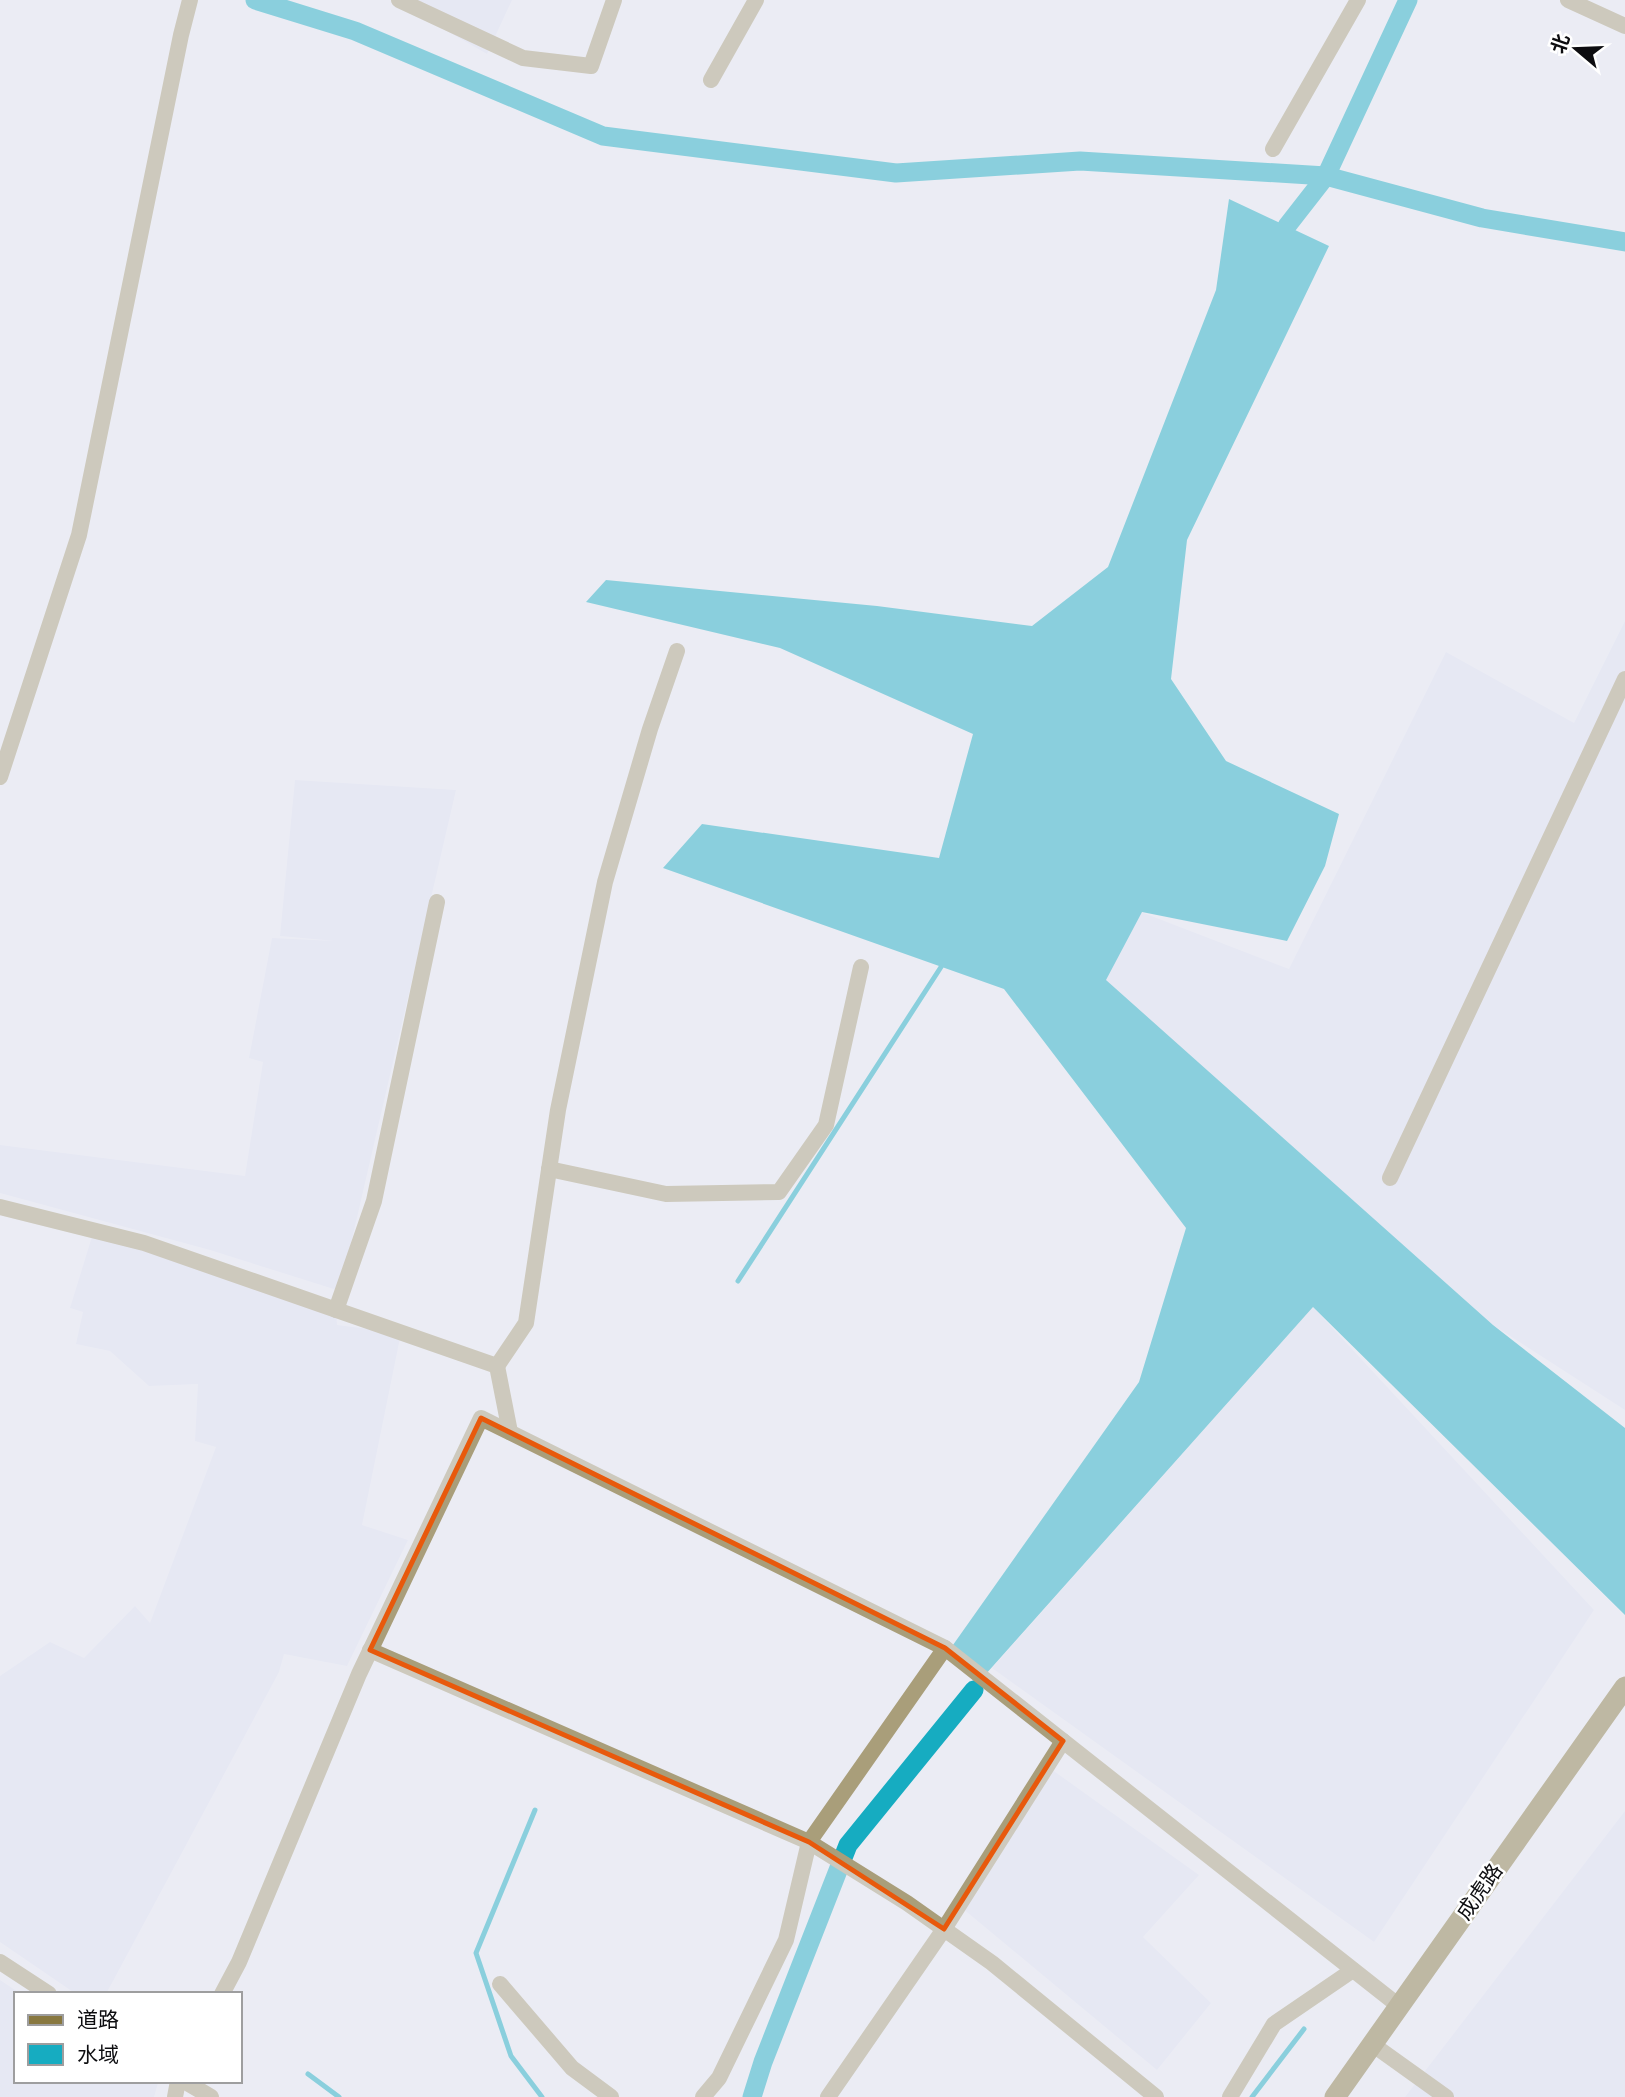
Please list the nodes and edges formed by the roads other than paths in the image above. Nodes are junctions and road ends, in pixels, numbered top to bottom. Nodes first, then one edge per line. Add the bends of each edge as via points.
1 (190, 0) edge
2 (399, 0) edge
3 (614, 0) edge
4 (756, 0) edge
5 (1358, 0) edge
6 (1568, 0) edge
7 (1625, 26) edge
8 (711, 80) dead end
9 (1273, 149) dead end
10 (677, 651) dead end
11 (1625, 679) edge
12 (0, 777) edge
13 (436, 902) dead end
14 (861, 967) dead end
15 (549, 1169) junction
16 (1390, 1178) dead end
17 (0, 1207) edge
18 (336, 1310) junction
19 (497, 1366) junction
20 (510, 1432) junction
21 (945, 1648) junction
22 (370, 1650) junction
23 (1625, 1687) edge
24 (1063, 1741) junction
25 (809, 1842) junction
26 (944, 1929) junction
27 (0, 1962) edge
28 (1353, 1970) junction
29 (500, 1984) dead end
30 (46, 1992) edge
31 (223, 1992) edge
32 (1399, 2006) junction
33 (1372, 2044) junction
34 (187, 2083) edge
35 (211, 2097) edge
36 (611, 2097) edge
37 (702, 2097) edge
38 (828, 2097) edge
39 (1156, 2097) edge
40 (1230, 2097) edge
41 (1335, 2097) edge
42 (1446, 2097) edge

1 - 12 street via 79,535
2 - 3 street via 523,58 591,66
4 - 8 street
5 - 9 street
6 - 7 street
10 - 15 street via 605,882
11 - 16 street
13 - 18 street via 374,1201
14 - 15 street via 827,1125 779,1192 666,1194
15 - 19 street via 526,1323
17 - 18 street via 144,1243
18 - 19 street
19 - 20 street
20 - 21 street
20 - 22 street via 481,1418
21 - 24 street
21 - 25 street
22 - 25 street
22 - 31 street
23 - 32 street, 成虎路
24 - 26 street
24 - 28 street
25 - 26 street
25 - 37 street via 786,1940 719,2078
26 - 38 street
26 - 39 street
27 - 30 street
28 - 32 street
28 - 40 street via 1274,2024
29 - 36 street via 572,2068
32 - 33 street, 成虎路
33 - 41 street, 成虎路
33 - 42 street
34 - 35 street

